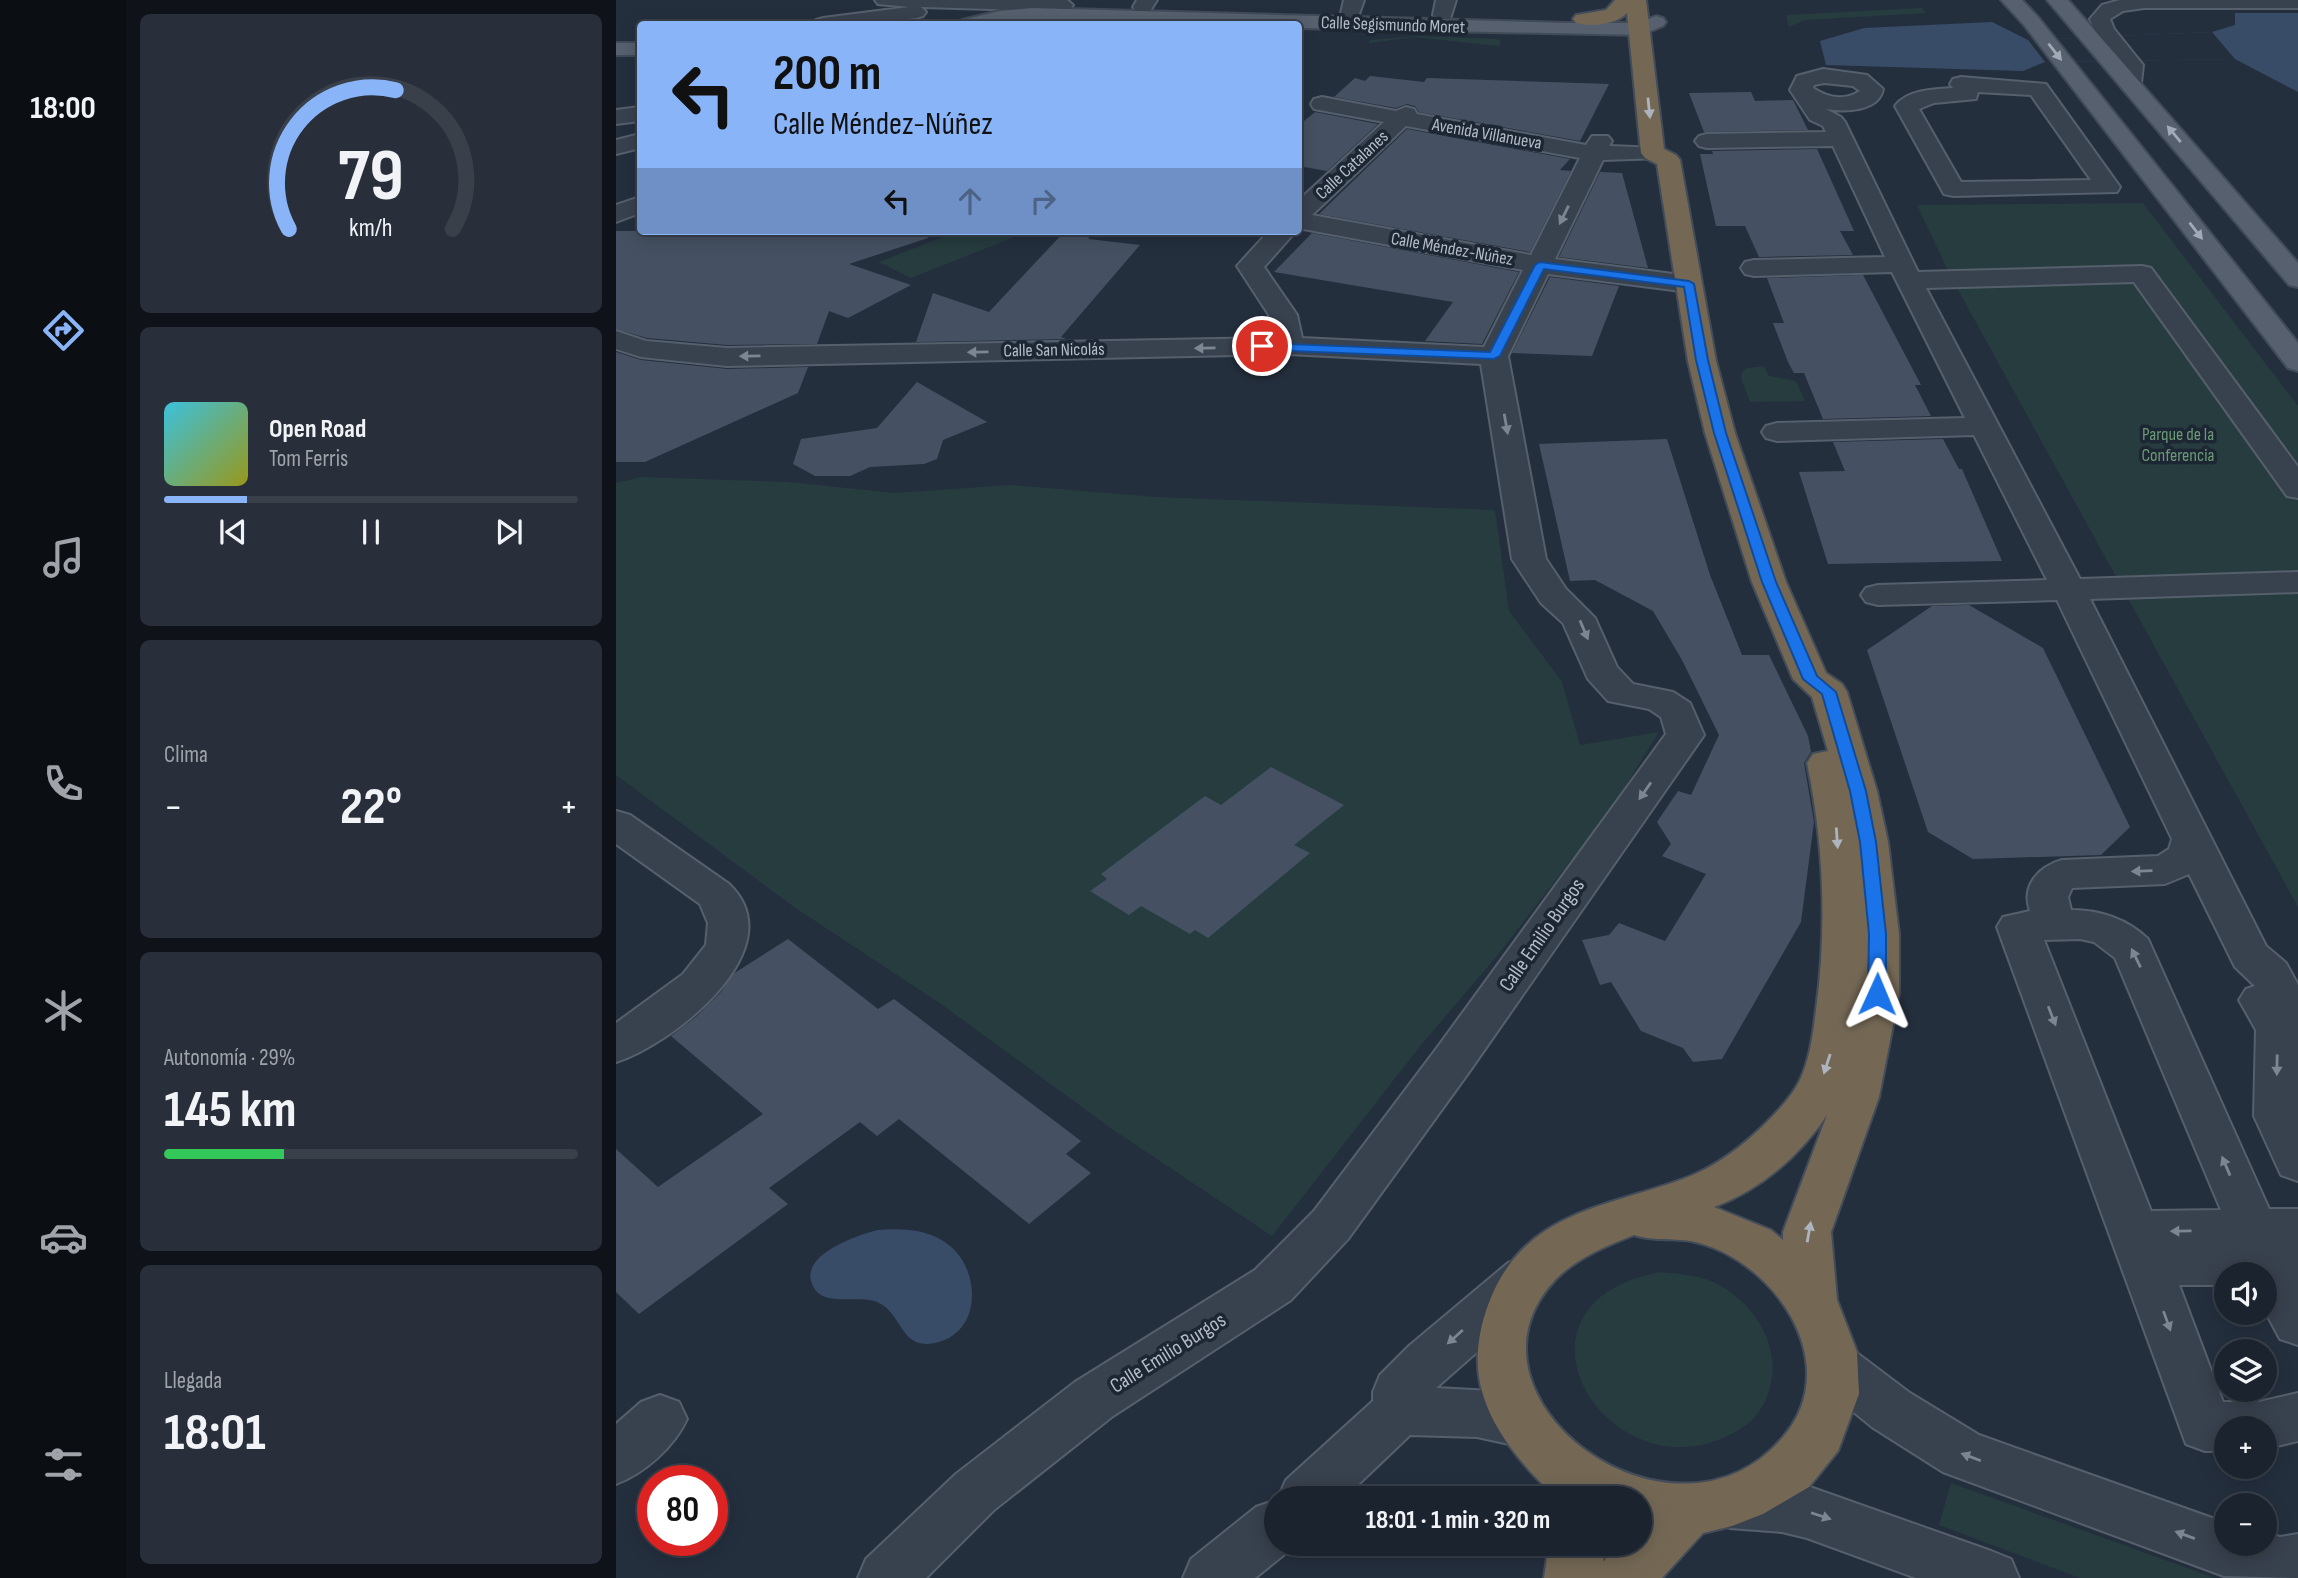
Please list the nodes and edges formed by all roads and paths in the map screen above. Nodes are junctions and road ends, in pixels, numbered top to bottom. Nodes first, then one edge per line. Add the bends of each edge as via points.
1 (885, 0) edge
2 (1625, 0) edge
3 (1636, 0) edge
4 (1991, 0) edge
5 (2011, 0) edge
6 (2057, 0) edge
7 (2148, 1) edge
8 (2298, 2) edge
9 (1145, 3) edge
10 (1352, 6) edge
11 (1444, 8) edge
12 (1071, 10) junction
13 (955, 13) edge
14 (859, 21) edge
15 (1045, 21) edge
16 (2031, 21) junction
17 (1575, 24) junction
18 (1648, 24) edge
19 (616, 49) edge
20 (637, 49) edge
21 (2130, 83) junction
22 (1962, 86) junction
23 (1322, 104) dead end
24 (1852, 107) junction
25 (637, 114) edge
26 (1404, 116) junction
27 (616, 117) edge
28 (1707, 141) dead end
29 (637, 142) edge
30 (1597, 147) junction
31 (616, 148) edge
32 (1661, 157) junction
33 (637, 205) edge
34 (616, 214) edge
35 (1302, 214) edge
36 (1302, 219) edge
37 (1279, 235) edge
38 (1540, 265) junction
39 (1754, 268) dead end
40 (1906, 272) junction
41 (2298, 279) edge
42 (1689, 284) junction
43 (616, 339) edge
44 (1289, 346) junction
45 (1494, 356) junction
46 (2298, 362) edge
47 (1985, 426) junction
48 (1777, 432) dead end
49 (2298, 489) edge
50 (2298, 582) edge
51 (2069, 590) junction
52 (1878, 595) dead end
53 (1811, 679) junction
54 (616, 824) edge
55 (2192, 838) junction
56 (2057, 925) junction
57 (2250, 956) junction
58 (2298, 1028) edge
59 (616, 1045) edge
60 (2298, 1162) edge
61 (1614, 1222) junction
62 (2278, 1246) edge
63 (2141, 1248) junction
64 (1526, 1278) junction
65 (1812, 1299) junction
66 (2298, 1323) edge
67 (1835, 1366) junction
68 (1398, 1411) junction
69 (2298, 1417) edge
70 (660, 1419) dead end
71 (1524, 1423) junction
72 (616, 1459) edge
73 (1572, 1484) edge
74 (1318, 1486) edge
75 (1686, 1505) edge
76 (1264, 1536) edge
77 (1575, 1556) edge
78 (2298, 1561) edge
79 (886, 1578) edge
80 (1211, 1578) edge
81 (1572, 1578) edge
82 (1624, 1578) edge
83 (1991, 1578) edge

1 - 13 street
2 - 17 highway via 1612,16
3 - 18 highway
4 - 16 main road
5 - 16 main road
6 - 21 main road
7 - 8 street
7 - 21 street via 2112,8 2100,19 2132,65
9 - 10 main road, Calle Segismundo Moret
9 - 12 main road, Calle Segismundo Moret
10 - 11 main road, Calle Segismundo Moret
11 - 17 main road, Calle Segismundo Moret
12 - 13 main road, Calle Segismundo Moret via 1016,15
12 - 15 street
12 - 17 main road, Calle Segismundo Moret
13 - 14 street
16 -> 46 main road
17 - 18 main road, Calle Segismundo Moret via 1623,38
18 - 32 highway
19 - 20 main road
41 -> 21 main road
22 - 22 street via 2038,89 2108,187 1953,189 1906,106 1930,96 1968,94
22 - 24 street via 1896,89
22 - 24 street via 1901,82
23 - 26 street, Avenida Villanueva
24 - 24 street via 1818,115 1801,85 1813,78 1835,76
24 - 28 street
24 - 40 street
25 - 27 street
26 - 30 street, Avenida Villanueva
26 - 35 street, Calle Catalanes
29 - 31 street
30 - 32 street, Avenida Villanueva
30 -> 38 street
32 - 42 highway
33 - 34 street
36 - 38 street, Calle Méndez-Núñez
37 - 44 street via 1250,266 1283,315
38 - 42 street, Calle Méndez-Núñez
38 - 45 street
39 - 40 street
40 - 47 street
40 - 49 street via 2141,274
42 - 53 highway via 1720,433 1769,582
44 -> 43 street, Calle San Nicolás via 727,357 641,349
44 - 45 street, Calle San Nicolás
45 -> 79 street, Calle Emilio Burgos via 1529,559 1553,596 1578,618 1601,671 1621,693 1660,700 1677,711 1685,735 1331,1225 1273,1285 1094,1399 975,1492
47 - 48 street
47 - 51 street
50 - 51 street
51 - 52 street
51 - 55 street
53 -> 61 highway via 1803,693 1833,790 1841,887 1839,976 1828,1064 1806,1110 1768,1151 1715,1187
65 -> 53 highway via 1807,1232 1856,1097 1877,994 1878,934 1858,791 1829,692
54 - 59 street via 719,898 728,918 727,942 716,967 694,991
55 -> 56 street via 2190,852 2181,863 2165,870 2062,874 2047,890
55 - 57 street
62 -> 56 street via 2133,950 2108,929
56 -> 63 street via 2018,927
57 - 58 street via 2271,974
57 -> 60 street via 2247,974 2278,1030 2277,1116
61 - 64 highway via 1579,1234 1549,1253
61 - 65 highway via 1662,1218 1724,1230 1789,1271
62 - 63 street
62 - 66 street
63 -> 69 street via 2204,1427 2259,1426
64 -> 68 street via 1427,1362 1399,1392
64 - 71 highway via 1509,1313 1503,1362 1509,1394
65 - 67 highway via 1828,1332
67 - 75 highway via 1832,1402 1820,1435 1798,1464 1767,1487
78 -> 67 street via 2280,1564 2224,1549 1962,1454 1891,1410
68 - 71 street via 1476,1412
68 - 74 street
70 - 72 street
71 - 73 highway
75 - 82 highway
75 -> 83 street via 1782,1506
76 - 80 street
77 - 81 highway

